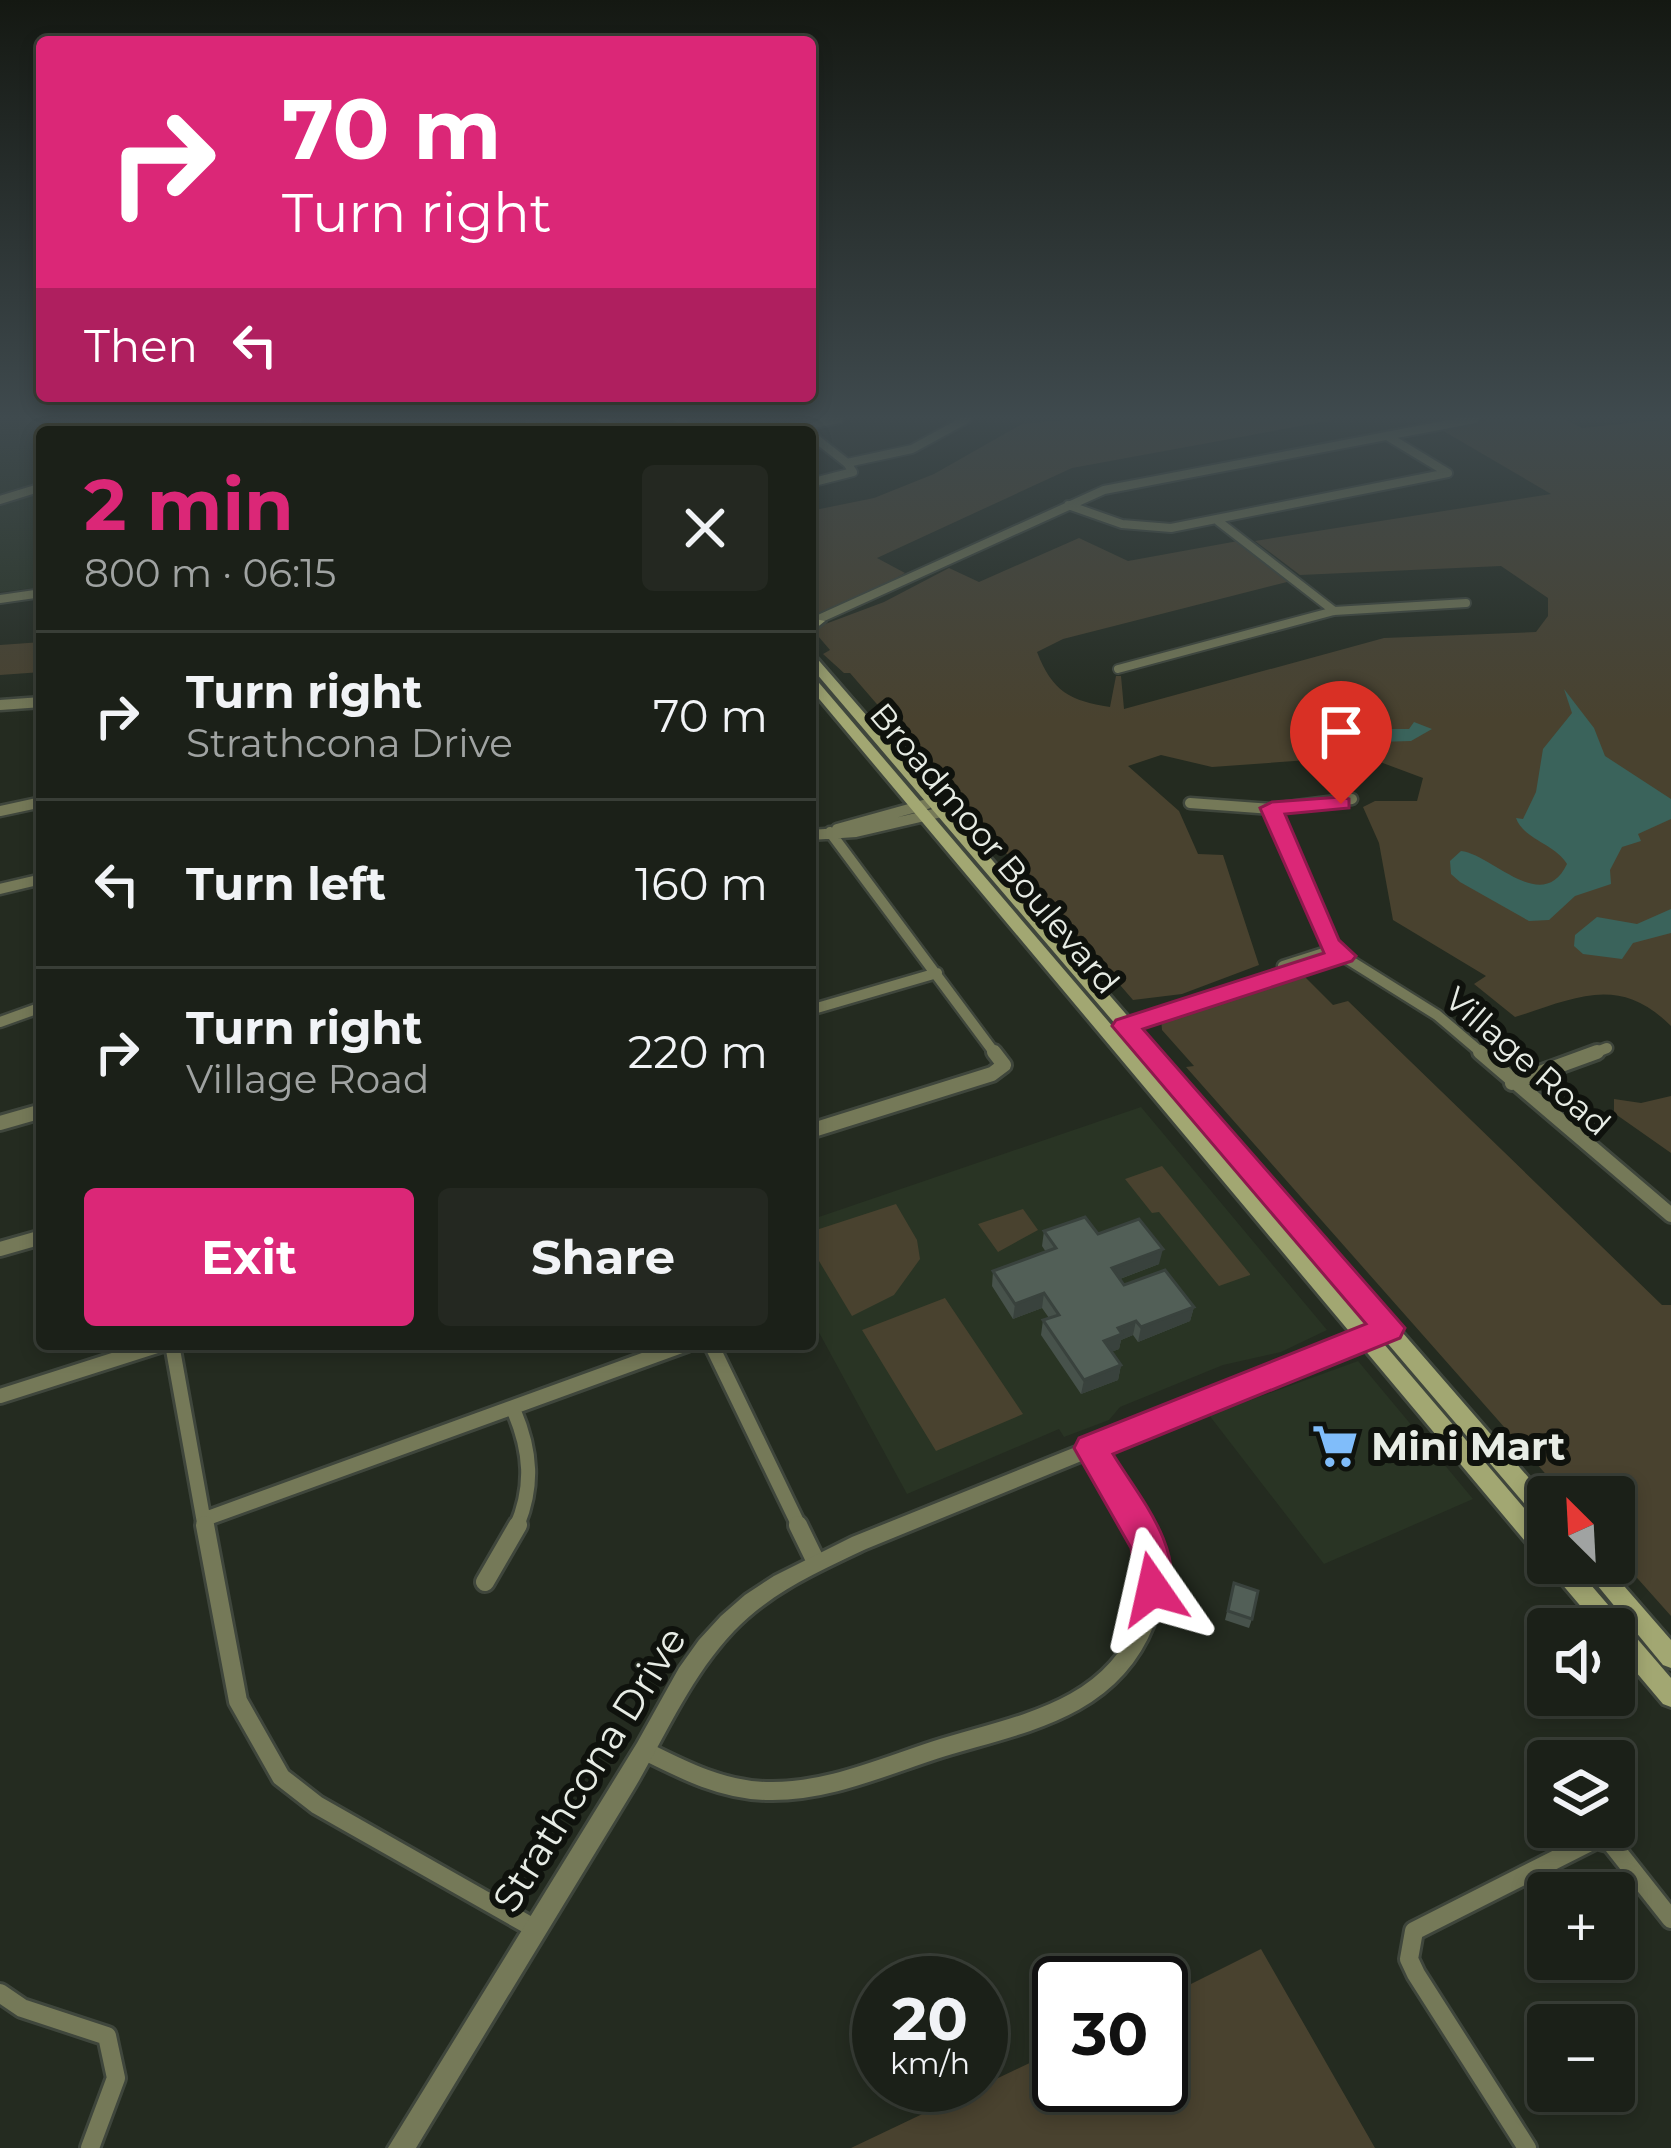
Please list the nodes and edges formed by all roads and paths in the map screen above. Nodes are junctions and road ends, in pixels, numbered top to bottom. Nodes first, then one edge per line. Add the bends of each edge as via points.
1 (1037, 519) edge
2 (1110, 519) edge
3 (1226, 519) edge
4 (1218, 521) junction
5 (36, 594) edge
6 (0, 599) edge
7 (1466, 603) dead end
8 (1334, 610) junction
9 (816, 621) edge
10 (816, 665) edge
11 (1118, 669) dead end
12 (816, 687) edge
13 (36, 702) edge
14 (0, 705) edge
15 (1352, 799) dead end
16 (36, 803) edge
17 (1190, 803) dead end
18 (938, 807) junction
19 (1272, 808) junction
20 (0, 811) edge
21 (920, 812) junction
22 (830, 832) junction
23 (816, 835) edge
24 (36, 880) edge
25 (0, 889) edge
26 (1338, 953) junction
27 (937, 973) junction
28 (36, 1008) edge
29 (816, 1008) edge
30 (0, 1022) edge
31 (1113, 1026) junction
32 (1607, 1048) dead end
33 (1512, 1083) junction
34 (36, 1113) edge
35 (0, 1123) edge
36 (816, 1129) edge
37 (1671, 1215) edge
38 (36, 1239) edge
39 (0, 1249) edge
40 (1389, 1328) junction
41 (1365, 1337) junction
42 (148, 1350) edge
43 (168, 1350) edge
44 (672, 1350) edge
45 (714, 1350) edge
46 (0, 1396) edge
47 (514, 1411) junction
48 (1091, 1448) junction
49 (1527, 1490) edge
50 (205, 1519) junction
51 (1527, 1527) edge
52 (817, 1562) junction
53 (485, 1582) dead end
54 (1576, 1584) edge
55 (1608, 1584) edge
56 (1596, 1608) edge
57 (1635, 1654) edge
58 (1671, 1657) edge
59 (1671, 1696) edge
60 (645, 1751) junction
61 (1671, 1919) edge
62 (532, 1928) junction
63 (0, 1993) edge
64 (90, 2148) edge
65 (401, 2148) edge
66 (1527, 2148) edge

1 - 9 street
2 - 4 street via 1171,528
3 - 4 street
4 - 8 street
5 - 6 street
7 - 8 street
8 - 11 street
10 - 18 main road, Broadmoor Boulevard
12 - 21 main road, Broadmoor Boulevard
13 - 14 street
15 - 19 street
16 - 20 street
17 - 19 street
18 - 21 street
18 - 31 main road, Broadmoor Boulevard
19 - 26 street
21 - 22 street
21 - 31 main road, Broadmoor Boulevard
22 - 23 street
22 - 27 street
24 - 25 street
26 - 31 street
26 - 33 street, Village Road via 1437,1015
27 - 29 street
27 - 36 street via 1004,1065
28 - 30 street
31 - 40 main road, Broadmoor Boulevard
31 - 41 main road, Broadmoor Boulevard
32 - 33 street
33 - 37 street, Village Road
34 - 35 street
38 - 39 street
40 - 41 street, Strathcona Drive
40 - 49 main road, Broadmoor Boulevard
41 - 48 street, Strathcona Drive
41 - 51 main road, Broadmoor Boulevard
42 - 46 street
43 - 50 street
44 - 47 street
45 - 52 street
47 - 50 street
47 - 53 street via 527,1435 531,1498
48 - 52 street, Strathcona Drive
48 - 60 street via 1148,1545 1153,1589 1128,1657 1074,1705 785,1795 730,1791
50 - 62 street via 238,1701 281,1777
52 - 60 street, Strathcona Drive via 728,1618 679,1685
54 - 56 main road
55 - 58 main road
57 - 59 main road
60 - 62 street, Strathcona Drive
61 - 66 street via 1611,1843 1597,1838 1414,1931 1409,1959 1416,1974
62 - 65 street, Strathcona Drive
63 - 64 street via 107,2036 116,2078

